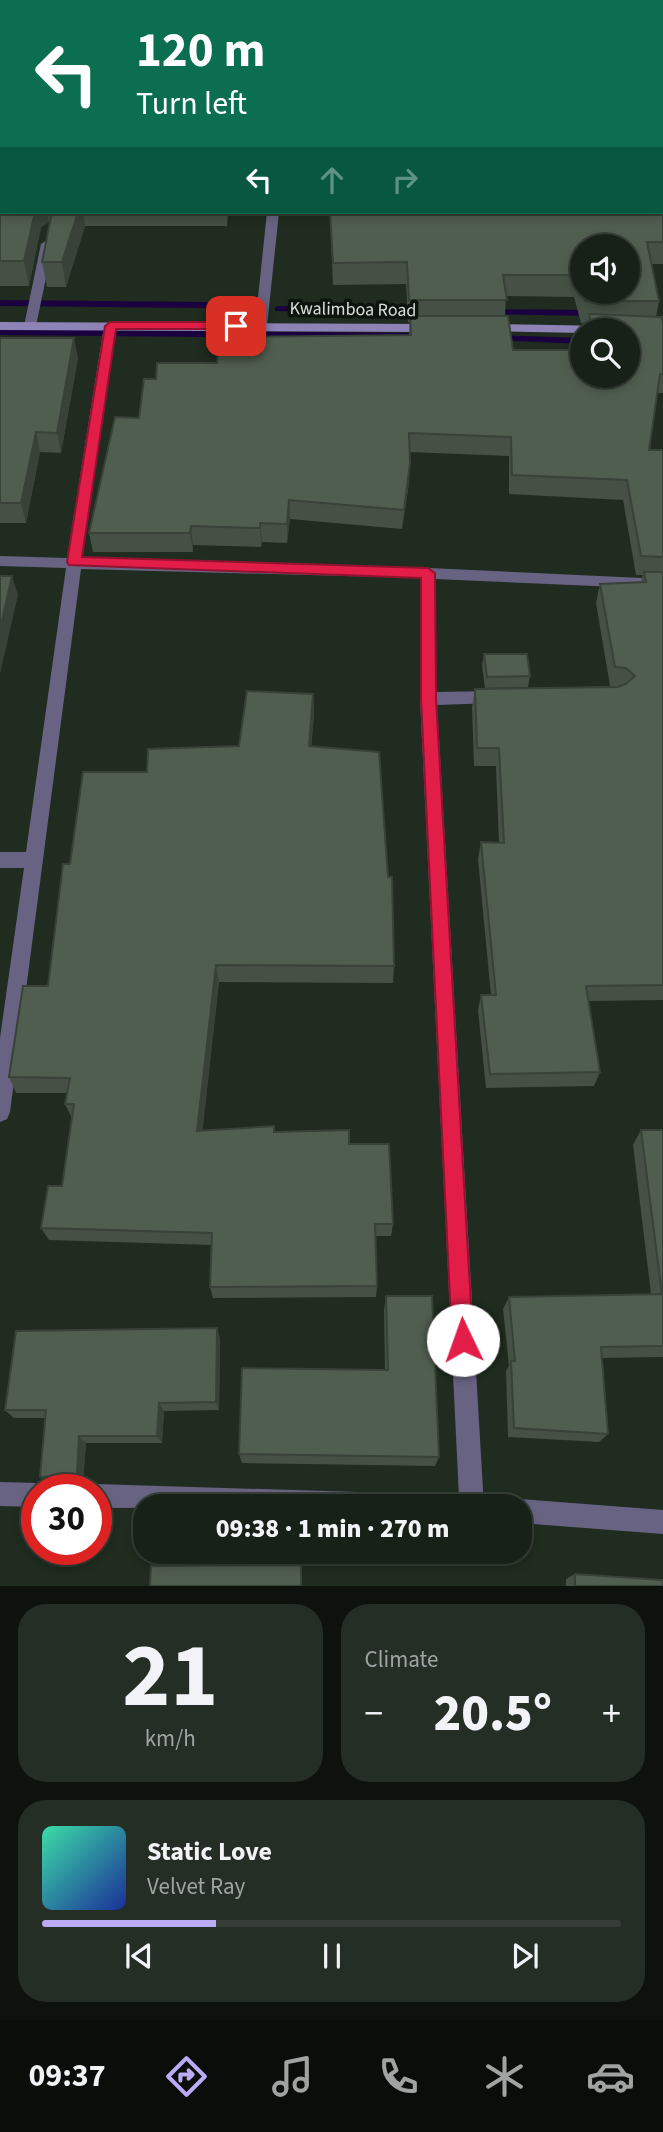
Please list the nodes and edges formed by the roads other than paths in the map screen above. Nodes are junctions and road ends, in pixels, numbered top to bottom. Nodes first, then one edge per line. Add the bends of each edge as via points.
1 (274, 214) edge
2 (50, 228) edge
3 (0, 326) edge
4 (30, 326) junction
5 (110, 326) junction
6 (261, 326) junction
7 (441, 328) edge
8 (469, 328) edge
9 (570, 329) edge
10 (0, 561) edge
11 (74, 562) junction
12 (428, 573) junction
13 (663, 584) edge
14 (510, 697) edge
15 (428, 699) junction
16 (0, 860) edge
17 (35, 860) junction
18 (0, 1112) edge
19 (0, 1494) edge
20 (471, 1494) edge
21 (21, 1495) edge
22 (112, 1496) edge
23 (133, 1497) edge
24 (532, 1512) edge
25 (663, 1522) edge

1 - 6 street
2 - 4 street
3 - 4 street, Kwalimboa Road
4 - 5 street, Kwalimboa Road
5 - 6 street, Kwalimboa Road
5 - 11 street
6 - 7 street, Kwalimboa Road
8 - 9 street
10 - 11 street
11 - 12 street
11 - 17 street
12 - 13 street
12 - 15 street
14 - 15 street
15 - 20 street
16 - 17 street
17 - 18 street
19 - 21 street
22 - 23 street
24 - 25 street

